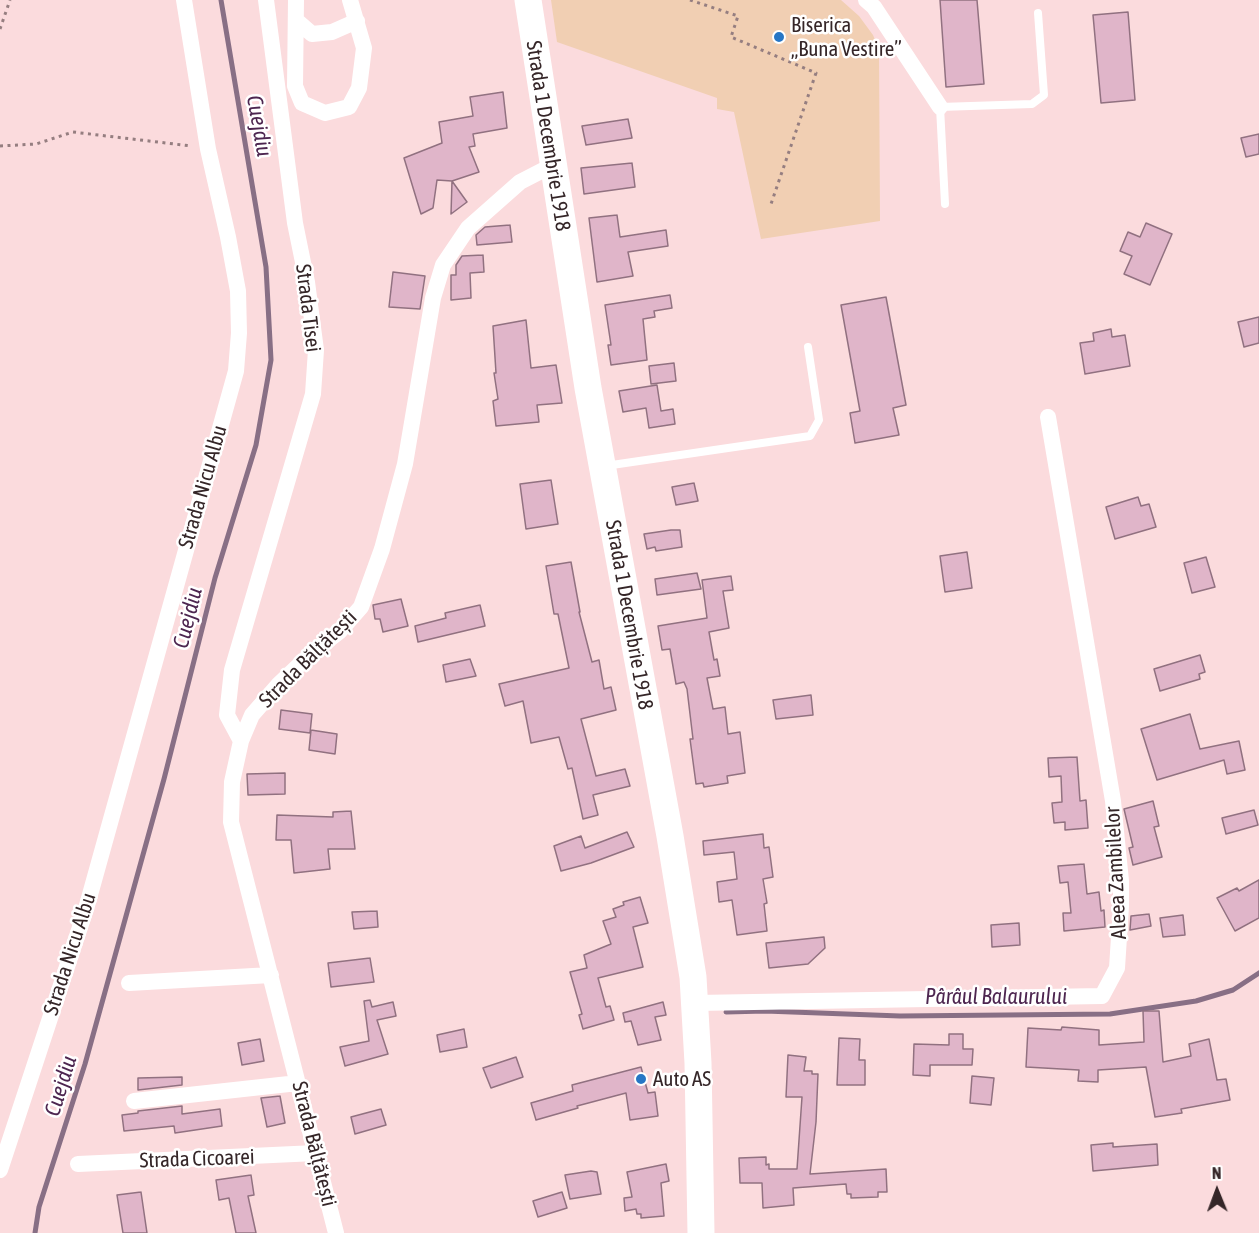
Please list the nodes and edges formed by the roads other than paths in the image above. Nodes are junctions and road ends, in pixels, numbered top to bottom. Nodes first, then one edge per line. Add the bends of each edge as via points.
1 (184, 0) edge
2 (266, 0) edge
3 (296, 0) edge
4 (350, 0) edge
5 (528, 0) edge
6 (866, 0) edge
7 (1038, 13) dead end
8 (297, 21) junction
9 (357, 21) junction
10 (940, 107) junction
11 (553, 165) junction
12 (945, 204) dead end
13 (808, 347) dead end
14 (1048, 417) dead end
15 (602, 466) junction
16 (241, 741) junction
17 (271, 975) junction
18 (129, 983) dead end
19 (696, 1003) junction
20 (298, 1083) junction
21 (134, 1101) dead end
22 (316, 1154) junction
23 (78, 1164) dead end
24 (0, 1170) edge
25 (336, 1233) edge
26 (701, 1233) edge

1 - 24 street, Strada Nicu Albu via 208,149 238,291 237,370 86,909
2 - 16 street, Strada Tisei via 316,350 313,394 232,670 227,715
3 - 8 street
4 - 9 street
5 - 11 main road, Strada 1 Decembrie 1918
6 - 10 street
7 - 10 lane via 1044,95 1032,104
8 - 9 street via 312,33 332,32
8 - 9 street via 296,86 302,103 325,113 349,107 359,88 364,48
10 - 12 lane
11 - 15 main road, Strada 1 Decembrie 1918
11 - 16 street, Strada Bălțătești via 520,182 468,228 443,265 433,298 405,464 382,549 361,607 339,632 279,684 252,715
13 - 15 lane via 819,420 810,436
14 - 19 street, Aleea Zambilelor via 1113,801 1120,870 1117,968 1102,996
15 - 19 main road, Strada 1 Decembrie 1918 via 684,917
16 - 17 street, Strada Bălțătești via 232,782 231,822
17 - 18 street
17 - 20 street, Strada Bălțătești
19 - 26 main road, Strada 1 Decembrie 1918
20 - 21 street
20 - 22 street, Strada Bălțătești
22 - 23 street, Strada Cicoarei
22 - 25 street, Strada Bălțătești

